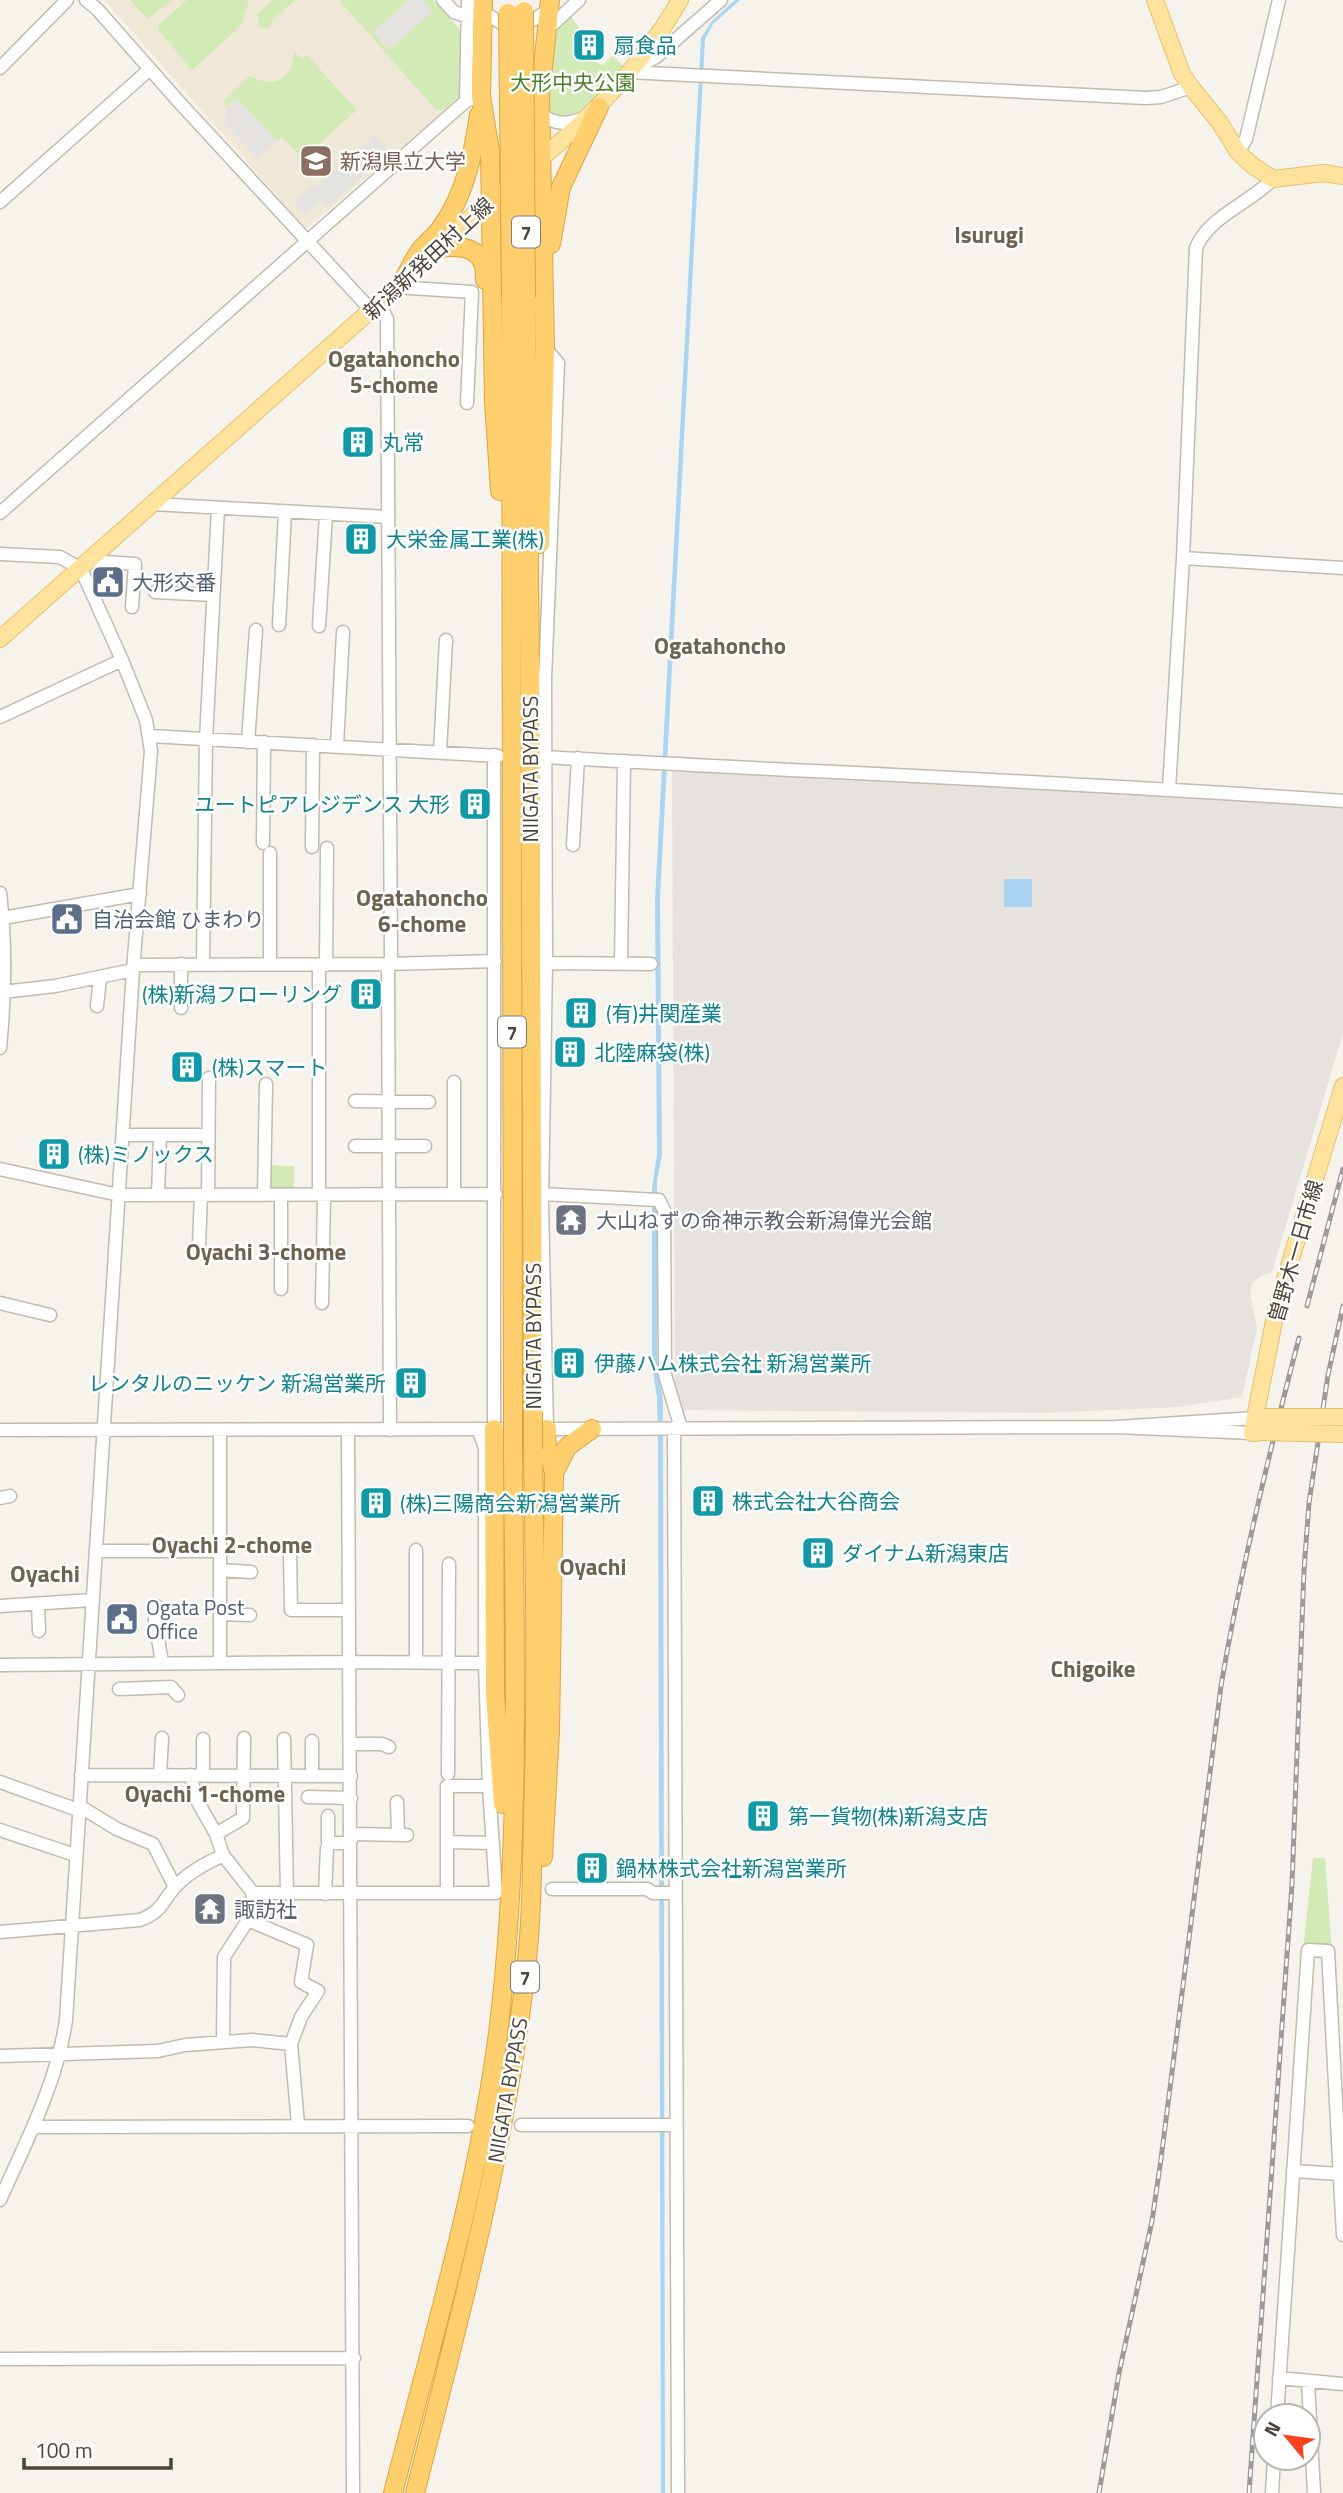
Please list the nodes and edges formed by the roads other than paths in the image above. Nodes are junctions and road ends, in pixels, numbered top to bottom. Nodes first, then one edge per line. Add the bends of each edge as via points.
1 (67, 0) edge
2 (86, 0) edge
3 (443, 0) edge
4 (680, 0) edge
5 (721, 0) edge
6 (1155, 0) edge
7 (1279, 0) edge
8 (573, 3) edge
9 (516, 6) edge
10 (475, 7) edge
11 (550, 10) edge
12 (1, 67) edge
13 (150, 69) junction
14 (628, 72) junction
15 (1191, 87) junction
16 (474, 99) junction
17 (593, 112) junction
18 (540, 114) junction
19 (1238, 152) junction
20 (526, 166) junction
21 (1343, 176) edge
22 (1273, 179) junction
23 (492, 198) junction
24 (0, 202) edge
25 (308, 240) junction
26 (438, 248) junction
27 (400, 284) junction
28 (544, 288) junction
29 (519, 297) junction
30 (375, 307) junction
31 (544, 348) junction
32 (494, 378) junction
33 (467, 403) dead end
34 (153, 504) junction
35 (218, 508) junction
36 (0, 513) edge
37 (285, 513) junction
38 (326, 515) junction
39 (388, 517) junction
40 (0, 554) edge
41 (1183, 558) junction
42 (85, 565) junction
43 (1343, 568) edge
44 (155, 592) dead end
45 (213, 595) junction
46 (132, 607) dead end
47 (279, 625) dead end
48 (319, 626) dead end
49 (256, 630) dead end
50 (343, 632) dead end
51 (0, 639) edge
52 (446, 640) dead end
53 (510, 652) junction
54 (122, 660) junction
55 (530, 663) junction
56 (0, 717) edge
57 (150, 736) junction
58 (206, 740) junction
59 (248, 742) junction
60 (264, 742) junction
61 (313, 745) junction
62 (337, 746) junction
63 (389, 749) junction
64 (440, 752) junction
65 (544, 757) junction
66 (579, 758) junction
67 (625, 761) junction
68 (1169, 789) junction
69 (1343, 802) edge
70 (573, 845) dead end
71 (312, 847) dead end
72 (327, 848) dead end
73 (0, 893) edge
74 (140, 894) junction
75 (3, 918) junction
76 (495, 961) junction
77 (546, 963) junction
78 (181, 964) junction
79 (203, 964) junction
80 (270, 964) junction
81 (389, 964) junction
82 (621, 964) junction
83 (651, 964) dead end
84 (323, 965) junction
85 (134, 967) junction
86 (1, 970) edge
87 (100, 978) junction
88 (3, 992) junction
89 (97, 1006) dead end
90 (181, 1008) dead end
91 (0, 1048) edge
92 (209, 1078) dead end
93 (454, 1082) dead end
94 (266, 1084) dead end
95 (1343, 1086) edge
96 (355, 1101) dead end
97 (388, 1102) junction
98 (429, 1102) dead end
99 (122, 1135) junction
100 (208, 1135) junction
101 (160, 1136) junction
102 (355, 1146) dead end
103 (388, 1146) junction
104 (425, 1146) dead end
105 (0, 1169) edge
106 (454, 1194) junction
107 (496, 1194) junction
108 (542, 1194) junction
109 (119, 1195) junction
110 (158, 1195) junction
111 (204, 1195) junction
112 (264, 1195) junction
113 (282, 1195) junction
114 (321, 1195) junction
115 (388, 1195) junction
116 (199, 1245) dead end
117 (281, 1289) dead end
118 (0, 1303) edge
119 (322, 1303) dead end
120 (50, 1314) dead end
121 (1343, 1417) edge
122 (1258, 1425) junction
123 (678, 1428) junction
124 (486, 1429) junction
125 (547, 1429) junction
126 (592, 1429) junction
127 (0, 1430) edge
128 (104, 1430) junction
129 (220, 1430) junction
130 (348, 1430) junction
131 (390, 1430) junction
132 (1343, 1434) edge
133 (554, 1473) junction
134 (96, 1550) junction
135 (416, 1550) dead end
136 (290, 1551) dead end
137 (220, 1552) junction
138 (449, 1564) dead end
139 (220, 1570) junction
140 (251, 1572) dead end
141 (92, 1600) junction
142 (38, 1604) junction
143 (0, 1606) edge
144 (156, 1606) dead end
145 (349, 1610) junction
146 (220, 1614) junction
147 (250, 1615) dead end
148 (39, 1631) dead end
149 (220, 1662) junction
150 (350, 1662) junction
151 (416, 1662) junction
152 (133, 1663) junction
153 (162, 1663) junction
154 (448, 1663) junction
155 (485, 1663) junction
156 (89, 1664) junction
157 (0, 1665) edge
158 (135, 1688) junction
159 (119, 1689) dead end
160 (178, 1695) dead end
161 (162, 1738) dead end
162 (244, 1738) dead end
163 (203, 1739) dead end
164 (284, 1739) dead end
165 (312, 1741) dead end
166 (351, 1744) junction
167 (388, 1747) dead end
168 (448, 1774) dead end
169 (81, 1775) junction
170 (160, 1775) junction
171 (197, 1775) junction
172 (244, 1775) junction
173 (285, 1776) junction
174 (312, 1776) junction
175 (351, 1776) junction
176 (0, 1782) edge
177 (489, 1786) junction
178 (308, 1797) dead end
179 (351, 1798) junction
180 (397, 1802) dead end
181 (79, 1809) junction
182 (328, 1816) dead end
183 (0, 1830) edge
184 (216, 1834) junction
185 (351, 1837) junction
186 (447, 1842) junction
187 (493, 1843) junction
188 (327, 1847) dead end
189 (223, 1855) junction
190 (75, 1856) junction
191 (175, 1886) junction
192 (552, 1889) dead end
193 (447, 1892) junction
194 (253, 1893) junction
195 (287, 1893) junction
196 (675, 1893) junction
197 (325, 1894) junction
198 (351, 1894) junction
199 (509, 1894) junction
200 (248, 1920) junction
201 (530, 1926) junction
202 (72, 1927) junction
203 (0, 1932) edge
204 (1305, 1978) junction
205 (1330, 1980) junction
206 (223, 2042) junction
207 (291, 2044) junction
208 (60, 2055) junction
209 (0, 2056) edge
210 (1339, 2093) edge
211 (298, 2125) junction
212 (352, 2125) junction
213 (521, 2125) dead end
214 (676, 2125) junction
215 (468, 2126) dead end
216 (33, 2127) junction
217 (1340, 2136) edge
218 (1293, 2171) junction
219 (1341, 2178) edge
220 (0, 2200) edge
221 (1343, 2235) edge
222 (354, 2358) junction
223 (0, 2359) edge
224 (1279, 2378) junction
225 (1308, 2382) junction
226 (1343, 2384) edge
227 (1278, 2402) edge
228 (1273, 2472) edge
229 (354, 2493) edge
230 (393, 2493) edge
231 (415, 2493) edge
232 (678, 2493) edge
233 (1272, 2493) edge
234 (1314, 2493) edge

1 - 12 street
2 - 13 street
3 - 10 street via 454,12
4 - 14 main road, 新潟新発田村上線
5 - 14 street via 656,57
6 - 15 main road
7 - 19 street via 1247,139
8 - 11 street via 553,24
9 - 20 highway, 7, bridge
10 - 11 street via 501,23 533,20
10 - 16 highway
11 - 18 highway
13 - 24 street
13 - 25 street
14 - 15 street via 1146,98
14 - 17 main road, 新潟新発田村上線
15 - 19 main road
16 - 23 highway via 490,151
16 - 25 street
16 - 27 highway via 473,152 465,181 441,228 419,251
17 - 18 street via 564,125
17 - 20 main road, 新潟新発田村上線
17 - 28 highway via 561,187
18 - 20 highway
19 - 22 main road
20 - 23 main road, 新潟新発田村上線
20 - 28 highway
20 - 29 highway, NIIGATA BYPASS / 7, bridge
21 - 22 main road via 1324,173
22 - 41 street via 1201,237 1196,248
23 - 26 main road, 新潟新発田村上線
23 - 32 highway
25 - 30 street
25 - 36 street
26 - 27 main road, 新潟新発田村上線
26 - 32 highway via 457,246 472,251 483,263
27 - 30 main road, 新潟新発田村上線
27 - 33 street via 472,292
28 - 31 highway
29 - 53 highway, NIIGATA BYPASS / 7
29 - 55 highway, NIIGATA BYPASS / 7
30 - 34 main road, 新潟新発田村上線
30 - 39 street via 387,319
31 - 55 highway via 540,552
31 - 65 street via 558,363
32 - 53 highway
34 - 35 street
34 - 42 main road, 新潟新発田村上線
35 - 37 street
35 - 45 street
37 - 38 street
37 - 47 street
38 - 39 street
38 - 48 street
39 - 63 street
40 - 42 street via 46,555
41 - 43 street
41 - 68 street
42 - 46 street via 135,564
42 - 51 main road, 新潟新発田村上線
42 - 54 street
44 - 45 street
45 - 58 street
49 - 59 street
50 - 62 street
52 - 64 street
53 - 199 highway, NIIGATA BYPASS / 7, bridge via 514,1775
54 - 56 street
54 - 57 street
55 - 201 highway, NIIGATA BYPASS / 7, bridge via 537,1696
57 - 58 street
57 - 74 street
58 - 59 street
58 - 79 street
59 - 60 street
60 - 61 street
60 - 80 street
61 - 62 street
61 - 71 street
62 - 63 street
63 - 64 street
63 - 81 street
64 - 76 street via 496,756
65 - 66 street
65 - 77 street
66 - 67 street
66 - 70 street
67 - 68 street
67 - 82 street
68 - 69 street
72 - 84 street
73 - 75 street
74 - 75 street
74 - 85 street
75 - 86 street
76 - 81 street
76 - 107 street
77 - 82 street
77 - 108 street
78 - 79 street
78 - 85 street
78 - 90 street
79 - 80 street
80 - 84 street
81 - 84 street
81 - 97 street
82 - 83 street
84 - 114 street
85 - 87 street
85 - 99 street
86 - 88 street
87 - 88 street
87 - 89 street
88 - 91 street
92 - 100 street
93 - 106 street
94 - 112 street
95 - 122 main road, 曽野木一日市線 via 1277,1306
96 - 97 street
97 - 98 street
97 - 103 street
99 - 101 street
99 - 109 street
100 - 101 street
100 - 111 street
101 - 110 street
102 - 103 street
103 - 104 street
103 - 115 street
105 - 109 street
106 - 107 street
106 - 115 street
107 - 124 street
108 - 123 street via 655,1199 664,1210 665,1375
108 - 125 street
109 - 110 street
109 - 128 street
110 - 111 street
111 - 112 street
111 - 116 street
112 - 113 street
113 - 114 street
113 - 117 street
114 - 115 street
114 - 119 street
115 - 131 street
118 - 120 street
121 - 122 main road, bridge
122 - 123 street
122 - 132 main road, bridge
123 - 126 street
123 - 196 street
124 - 125 street
124 - 131 street
124 - 155 street
124 - 199 highway via 495,1694
125 - 126 street
125 - 133 highway
126 - 133 highway via 567,1447
127 - 128 street
128 - 129 street
128 - 134 street
129 - 130 street
129 - 137 street
130 - 131 street
130 - 145 street
133 - 201 highway via 544,1854
134 - 137 street
134 - 141 street
135 - 151 street
136 - 145 street via 290,1609
137 - 139 street
138 - 154 street
139 - 140 street
139 - 146 street
141 - 142 street
141 - 156 street
142 - 143 street
142 - 148 street
144 - 153 street
145 - 150 street
146 - 147 street
146 - 149 street
149 - 150 street
149 - 153 street
150 - 151 street
150 - 166 street
151 - 154 street
152 - 153 street
152 - 156 street
152 - 158 street
154 - 155 street
154 - 168 street
155 - 177 street
156 - 157 street
156 - 169 street
158 - 159 street
158 - 160 street via 171,1687
161 - 170 street
162 - 172 street
163 - 171 street
164 - 173 street
165 - 174 street
166 - 167 street
166 - 175 street
169 - 170 street
169 - 181 street
170 - 171 street
171 - 172 street
171 - 184 street via 195,1797
172 - 173 street
172 - 184 street via 243,1818
173 - 174 street
173 - 195 street
174 - 175 street
175 - 179 street
176 - 181 street
177 - 186 street via 447,1786
177 - 187 street
178 - 179 street
179 - 185 street
180 - 185 street via 403,1835
181 - 190 street
181 - 191 street via 153,1844
182 - 185 street via 328,1843 345,1843
183 - 190 street
184 - 189 street
185 - 198 street
186 - 187 street
186 - 193 street
187 - 193 street via 496,1893
188 - 197 street
189 - 191 street
189 - 194 street
190 - 202 street
191 - 202 street via 155,1914
192 - 196 street
193 - 198 street
194 - 195 street
194 - 200 street
195 - 197 street
196 - 214 street
197 - 198 street
198 - 212 street
199 - 230 highway, NIIGATA BYPASS / 7 via 505,1968 488,2099
200 - 206 street via 224,1957
200 - 207 street via 307,1945 301,1982 318,1991
201 - 231 highway, NIIGATA BYPASS / 7 via 509,2099
202 - 203 street
202 - 208 street
204 - 205 street
204 - 205 street via 1308,1950 1328,1951
204 - 218 street
205 - 210 street
206 - 207 street
206 - 208 street via 158,2051
207 - 211 street
208 - 209 street
208 - 216 street
210 - 217 street
211 - 212 street
211 - 216 street
212 - 215 street
212 - 222 street
213 - 214 street
214 - 232 street
216 - 220 street
217 - 219 street
218 - 219 street
218 - 224 street
219 - 221 street
222 - 223 street
222 - 229 street
224 - 225 street
224 - 227 street
225 - 226 street
225 - 234 street
228 - 233 street

